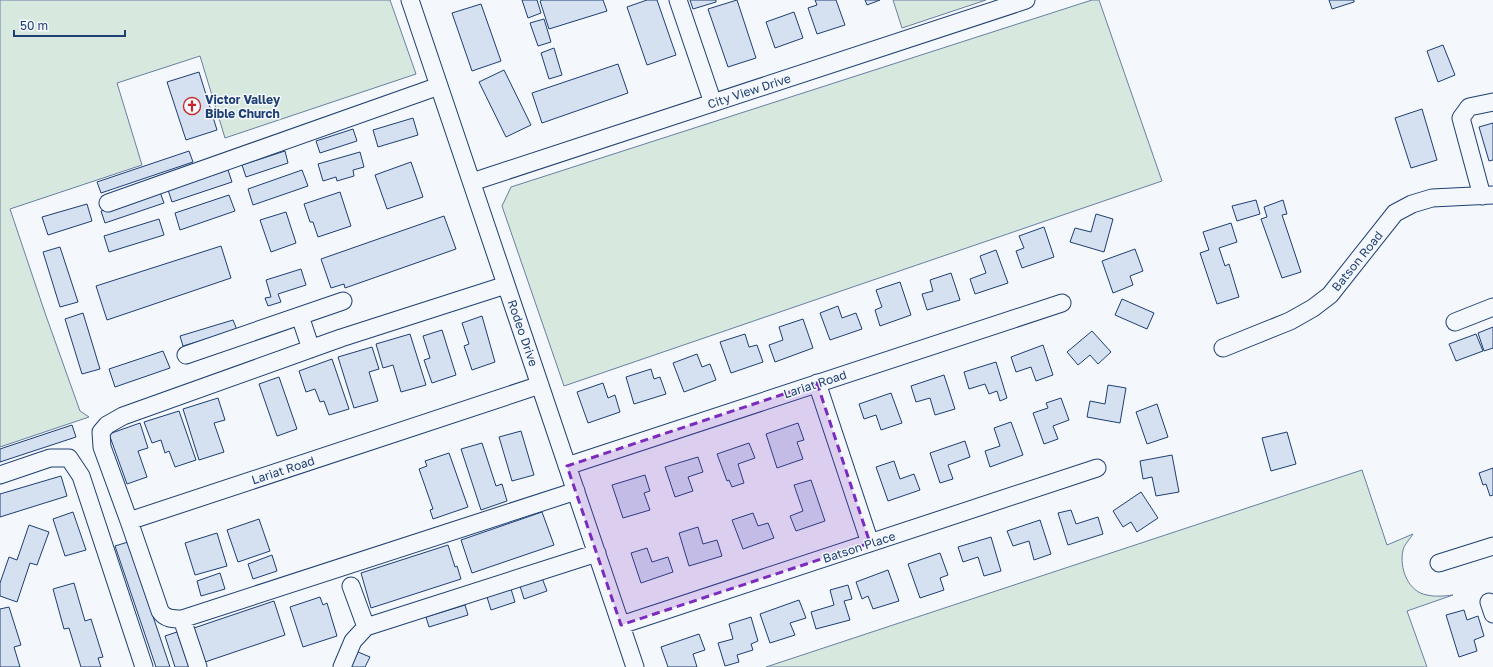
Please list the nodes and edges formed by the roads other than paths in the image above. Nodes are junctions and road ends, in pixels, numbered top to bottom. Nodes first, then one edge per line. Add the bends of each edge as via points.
1 (410, 0) edge
2 (678, 0) edge
3 (1026, 0) edge
4 (439, 86) junction
5 (1493, 102) edge
6 (713, 103) junction
7 (472, 182) junction
8 (1490, 197) edge
9 (108, 202) dead end
10 (506, 285) junction
11 (343, 301) dead end
12 (1062, 303) dead end
13 (1493, 307) edge
14 (300, 316) junction
15 (1455, 322) dead end
16 (1223, 348) dead end
17 (311, 349) junction
18 (186, 355) dead end
19 (817, 384) junction
20 (540, 386) junction
21 (567, 466) junction
22 (1097, 468) dead end
23 (0, 475) edge
24 (576, 491) junction
25 (129, 521) junction
26 (870, 543) junction
27 (1493, 546) edge
28 (597, 553) junction
29 (1439, 564) dead end
30 (350, 586) dead end
31 (180, 624) junction
32 (621, 625) junction
33 (366, 627) junction
34 (144, 667) edge
35 (198, 667) edge
36 (342, 667) edge
37 (635, 667) edge

1 - 4 street, Rodeo Drive
2 - 6 street
3 - 6 street, City View Drive
4 - 7 street, Rodeo Drive
4 - 9 street
5 - 8 street via 1468,107 1461,118
6 - 7 street, City View Drive
7 - 10 street, Rodeo Drive
8 - 16 street, Batson Road via 1432,198 1395,213 1330,295 1290,321
10 - 17 street
10 - 20 street, Rodeo Drive
11 - 14 street
12 - 19 street, Lariat Road
13 - 15 street
14 - 17 street
14 - 18 street
17 - 25 street via 124,416 107,425 101,432 102,447
19 - 21 street, Lariat Road
19 - 26 street
20 - 21 street, Rodeo Drive
20 - 25 street, Lariat Road
21 - 24 street, Rodeo Drive
22 - 26 street, Batson Place
23 - 34 street via 50,458 68,458 81,476
24 - 28 street, Rodeo Drive
24 - 31 street
25 - 31 street via 160,611 162,615
26 - 32 street, Batson Place
27 - 29 street
28 - 32 street, Rodeo Drive
28 - 33 street
30 - 33 street
31 - 35 street
32 - 37 street, Rodeo Drive
33 - 36 street via 353,642

